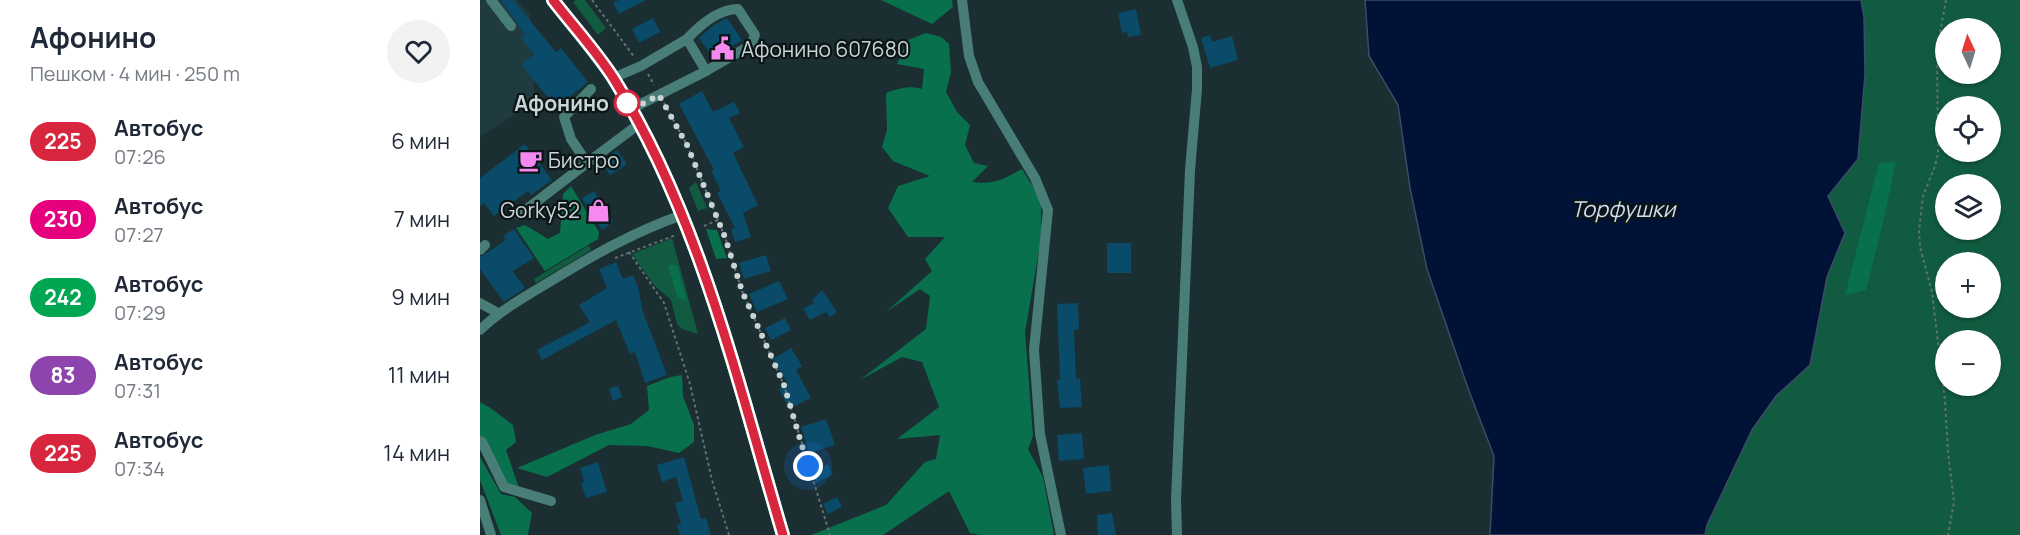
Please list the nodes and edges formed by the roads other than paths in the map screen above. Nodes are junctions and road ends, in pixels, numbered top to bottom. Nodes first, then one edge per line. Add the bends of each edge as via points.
1 (491, 0) edge
2 (553, 0) edge
3 (962, 0) edge
4 (1177, 0) edge
5 (511, 26) dead end
6 (687, 39) junction
7 (706, 71) junction
8 (613, 78) junction
9 (591, 89) dead end
10 (631, 110) junction
11 (639, 124) junction
12 (587, 163) junction
13 (519, 215) dead end
14 (682, 215) junction
15 (480, 303) edge
16 (498, 313) junction
17 (480, 330) edge
18 (480, 441) edge
19 (480, 500) edge
20 (551, 501) dead end
21 (491, 535) edge
22 (783, 535) edge
23 (1061, 535) edge
24 (1177, 535) edge

1 - 5 street
2 - 8 main road
3 - 23 street via 969,56 978,82 1035,178 1048,210 1034,350 1040,434
4 - 24 street via 1193,47 1197,89
6 - 7 street
6 - 7 street via 725,9 738,9 755,35 751,45
6 - 8 street
7 - 10 street
8 - 10 main road
9 - 12 street via 564,117 571,139
10 - 11 main road
11 - 12 street
11 - 14 main road
12 - 13 street
14 - 16 street via 606,248
14 - 22 main road via 730,356
15 - 16 street
16 - 17 street
18 - 20 street via 504,487
19 - 21 street

